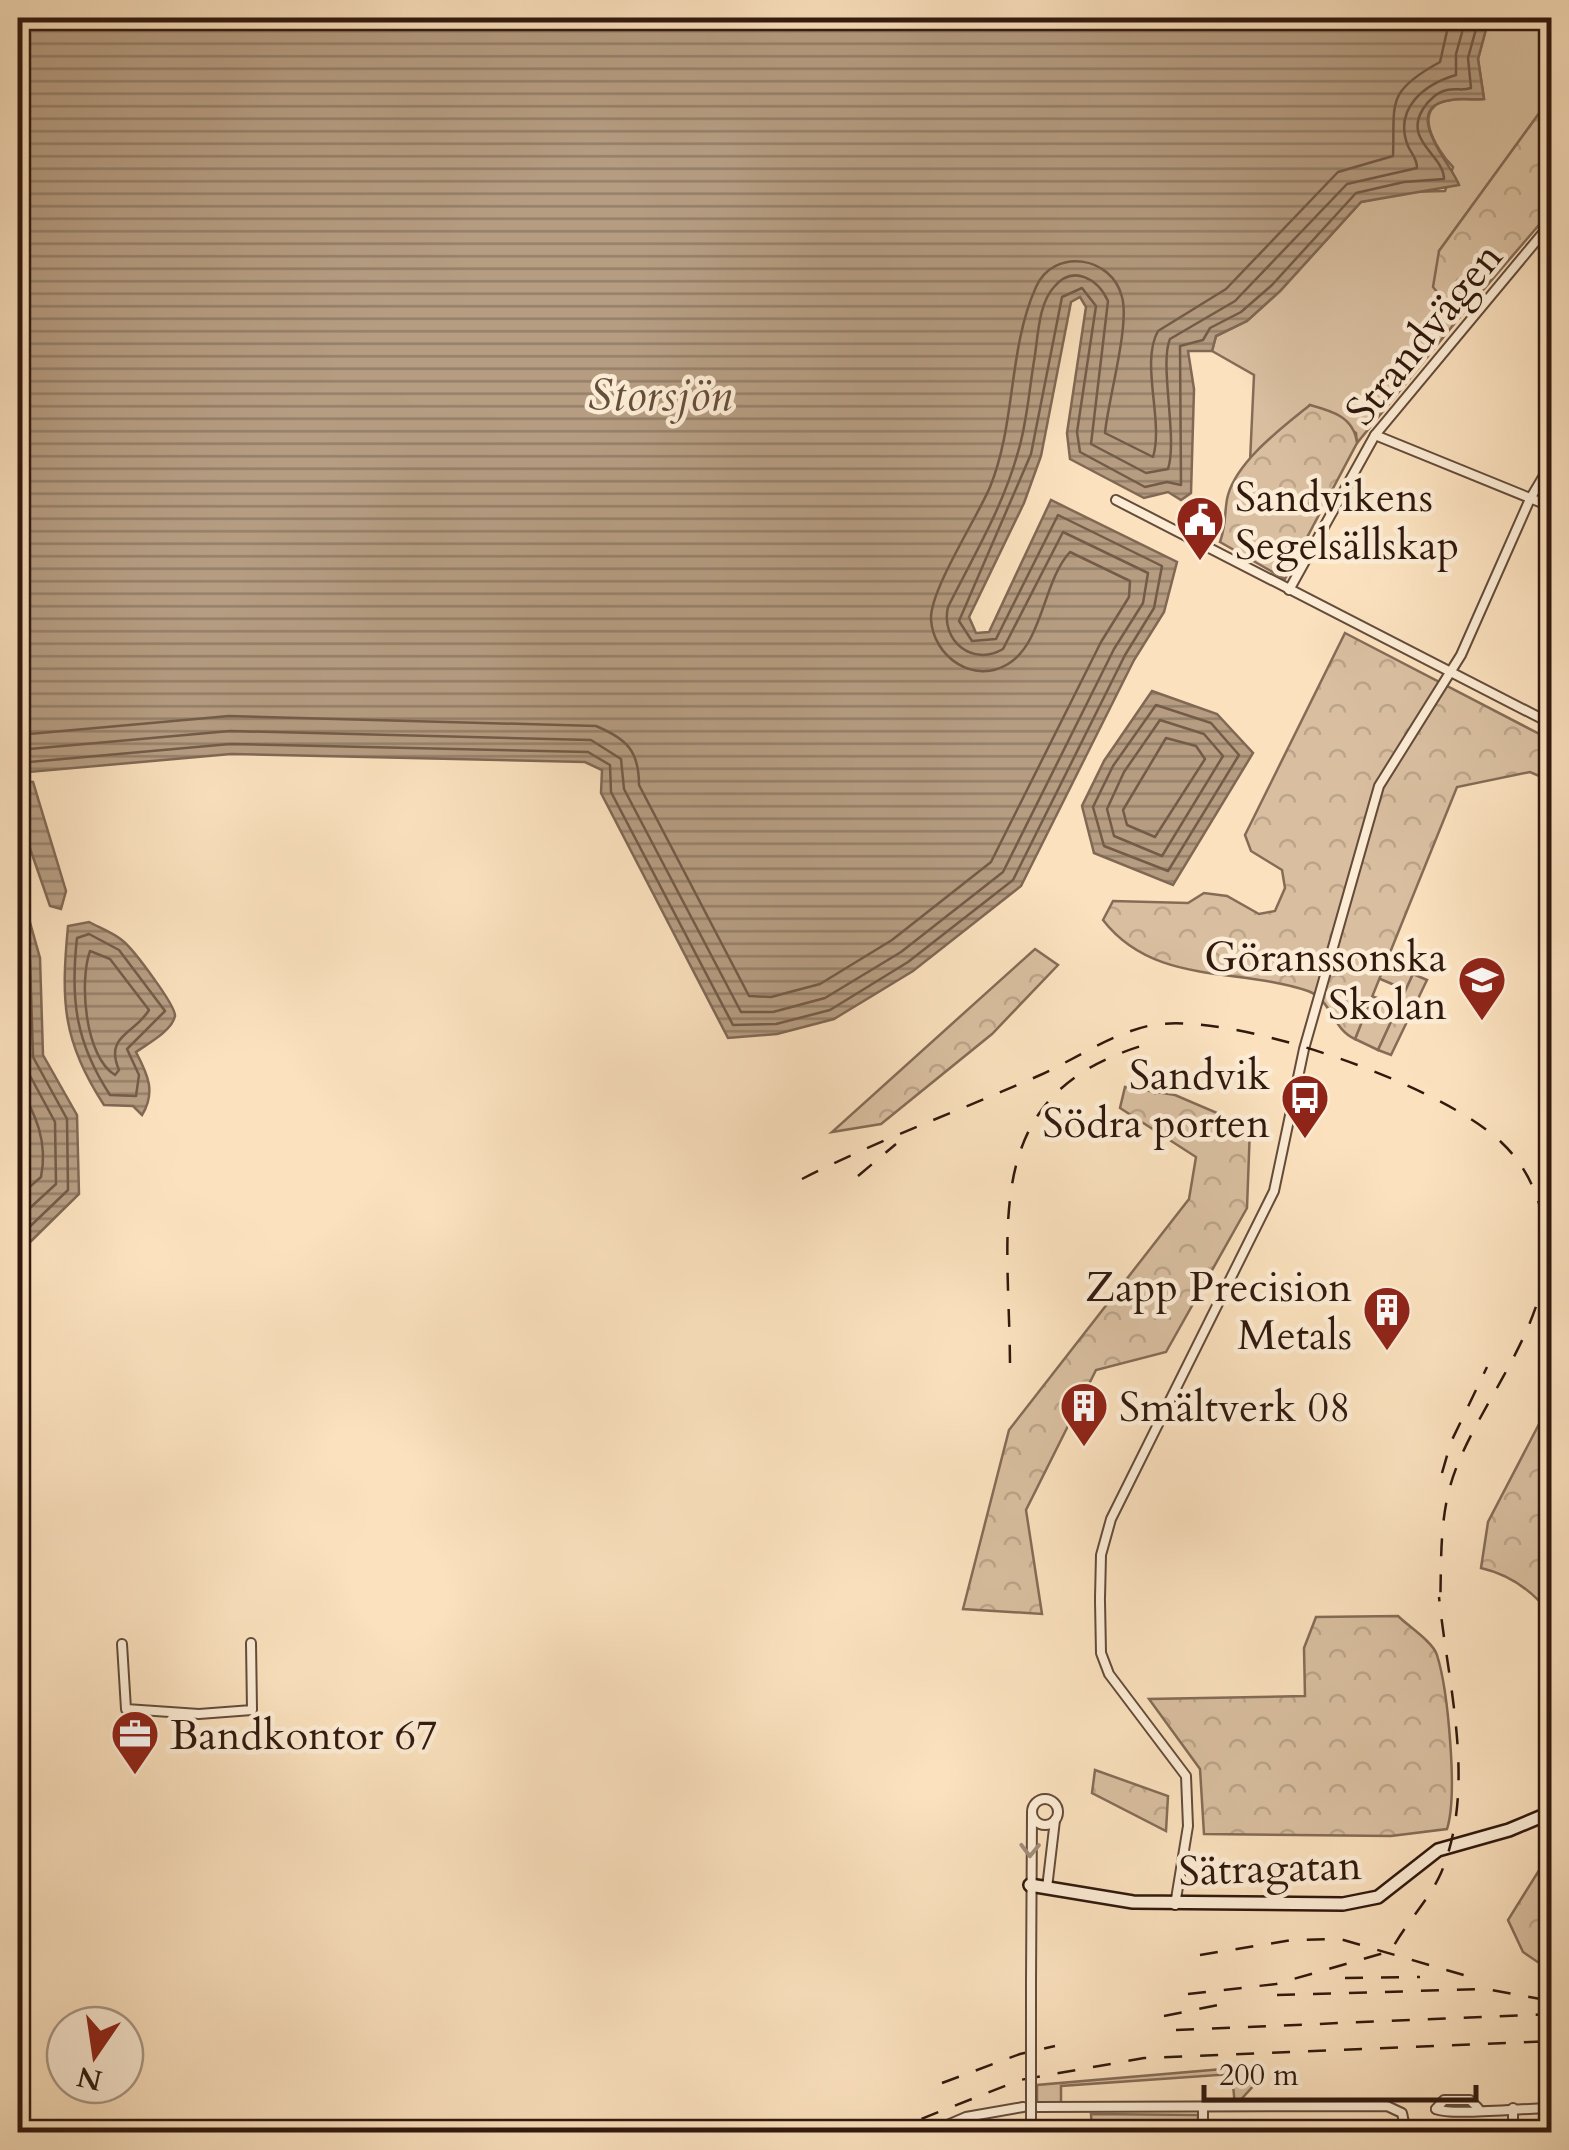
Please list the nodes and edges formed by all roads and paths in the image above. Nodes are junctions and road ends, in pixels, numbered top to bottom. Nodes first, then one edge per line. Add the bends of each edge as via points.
1 (1552, 222) edge
2 (1375, 435) junction
3 (1552, 462) edge
4 (1530, 499) junction
5 (1116, 500) dead end
6 (1552, 507) edge
7 (1289, 590) junction
8 (1451, 674) junction
9 (1552, 724) edge
10 (251, 1643) dead end
11 (122, 1644) dead end
12 (1552, 1812) edge
13 (1032, 1814) junction
14 (1055, 1820) junction
15 (1030, 1885) junction
16 (1047, 1888) junction
17 (1176, 1904) junction
18 (1023, 2107) dead end
19 (1037, 2108) dead end
20 (1478, 2108) dead end
21 (1513, 2108) junction
22 (1552, 2108) edge
23 (1202, 2110) junction
24 (931, 2132) edge
25 (1031, 2132) edge
26 (1202, 2132) edge
27 (1406, 2132) edge
28 (1513, 2132) edge

1 - 2 street, Strandvägen
2 - 4 street
2 - 7 street, Strandvägen
3 - 4 street
4 - 6 street
4 - 8 street
5 - 7 street
7 - 8 street
8 - 9 street
8 - 17 street via 1379,786 1367,820 1304,1049 1274,1191 1111,1519 1101,1555 1101,1652 1109,1674 1186,1776 1188,1826
10 - 11 street via 252,1710 199,1714 126,1709
12 - 17 street, Sätragatan via 1438,1850 1391,1890 1362,1901
13 - 14 street via 1039,1824
13 - 14 street via 1035,1802 1046,1798 1056,1806
13 -> 15 street
14 - 16 street
15 - 16 street, Sätragatan
15 - 25 street, bridge
16 - 17 street, Sätragatan
18 - 24 street via 976,2114
19 - 23 street
20 - 21 street
21 - 22 street
21 - 28 street
23 - 26 street
23 - 27 street via 1387,2106 1402,2113

